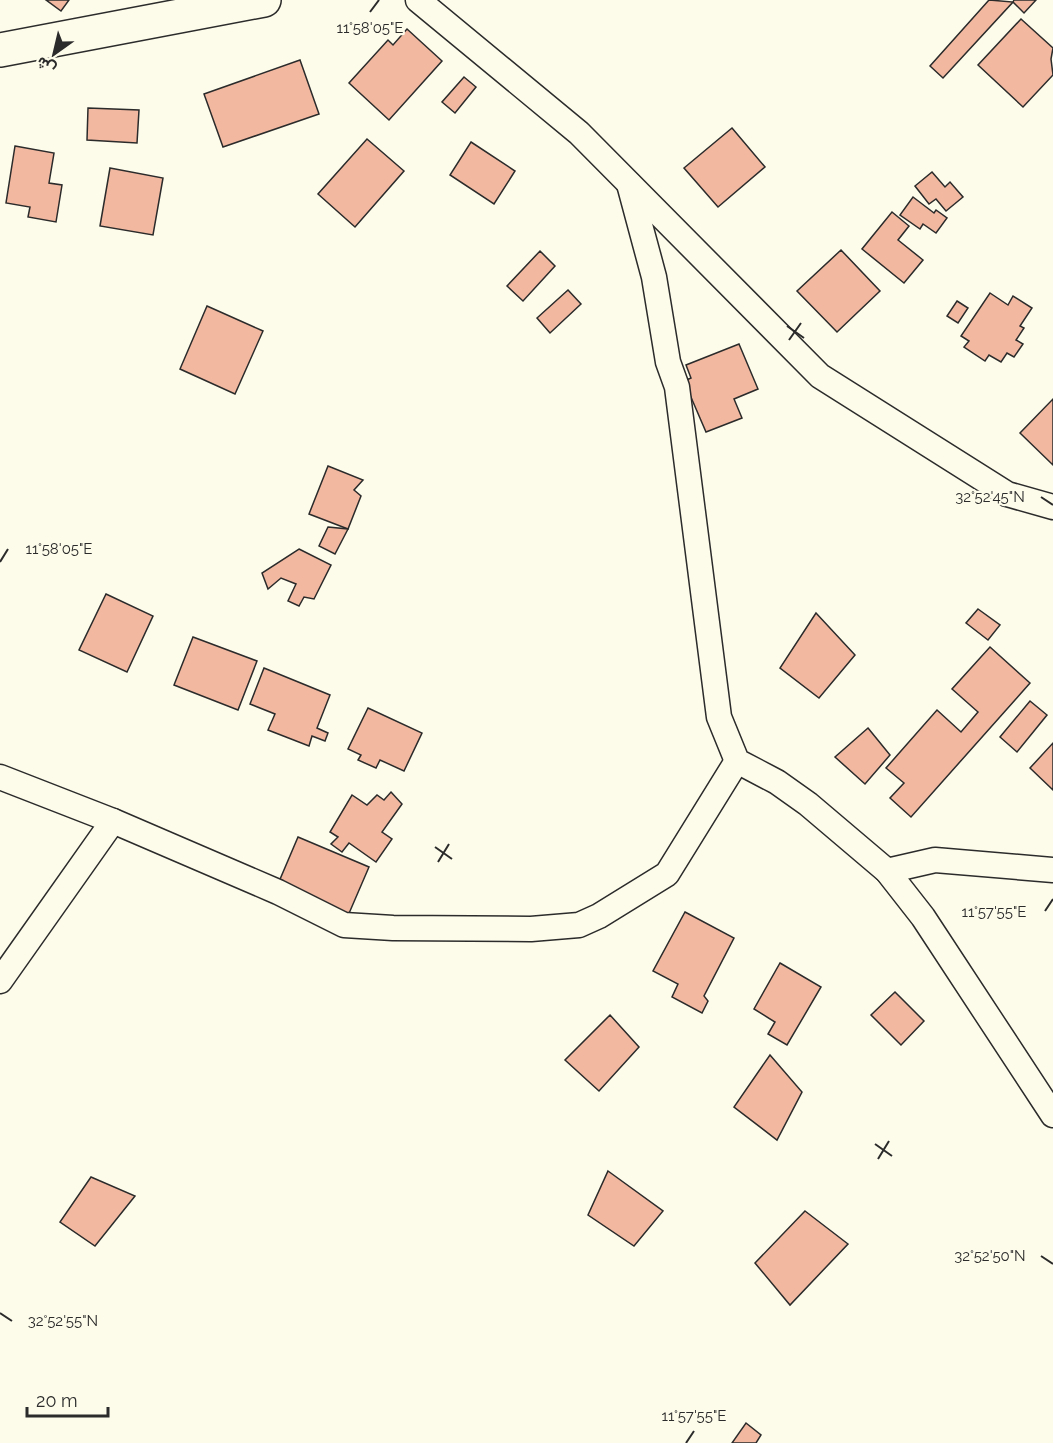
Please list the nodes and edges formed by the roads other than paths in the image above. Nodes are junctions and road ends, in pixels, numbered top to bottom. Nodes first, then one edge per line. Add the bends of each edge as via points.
1 (264, 0) edge
2 (418, 0) edge
3 (0, 50) edge
4 (629, 184) junction
5 (1053, 507) edge
6 (737, 761) junction
7 (0, 777) edge
8 (113, 821) junction
9 (1053, 870) edge
10 (887, 871) junction
11 (0, 981) edge
12 (1053, 1115) edge

1 - 3 main road
2 - 4 street via 579,133
4 - 5 street via 820,376 1007,494
4 - 6 street via 654,277 668,362 677,387 719,717
6 - 8 street via 667,874 579,925 531,929 344,925
6 - 10 street via 808,804
7 - 8 street
8 - 11 street
9 - 10 street via 935,860
10 - 12 street via 923,917

